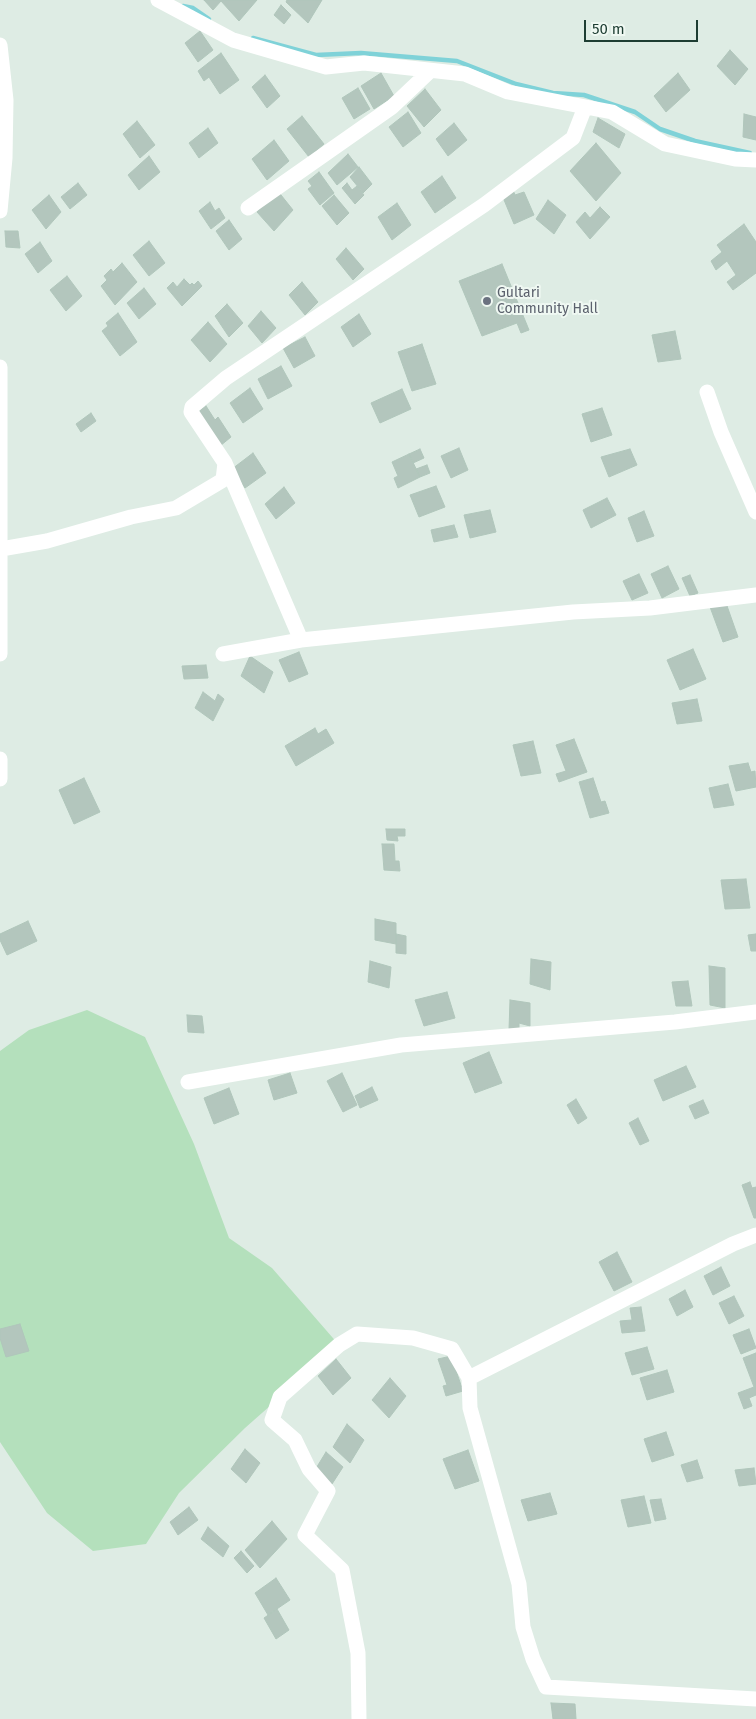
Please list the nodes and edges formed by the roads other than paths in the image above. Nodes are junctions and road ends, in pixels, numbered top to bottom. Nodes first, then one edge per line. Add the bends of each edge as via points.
1 (158, 0) edge
2 (0, 45) edge
3 (430, 71) junction
4 (585, 107) junction
5 (756, 160) edge
6 (248, 208) dead end
7 (0, 211) edge
8 (0, 367) edge
9 (707, 392) dead end
10 (225, 463) junction
11 (756, 512) edge
12 (1, 549) junction
13 (756, 595) edge
14 (300, 640) junction
15 (0, 654) edge
16 (223, 654) dead end
17 (0, 759) edge
18 (0, 779) edge
19 (756, 1012) edge
20 (188, 1082) dead end
21 (756, 1234) edge
22 (469, 1378) junction
23 (756, 1699) edge
24 (359, 1719) edge

1 - 3 street via 233,40 326,66 364,63
2 - 7 street via 6,100
3 - 4 street via 465,74 508,92
3 - 6 street via 392,107
4 - 5 street via 612,112 665,144 735,159
4 - 10 street via 573,138 484,205 259,355 192,406 191,412
8 - 12 street
9 - 11 street via 720,432
10 - 12 street via 223,480 176,508 47,541
10 - 14 street
12 - 15 street
13 - 14 street via 650,608 573,612
14 - 16 street
17 - 18 street
19 - 20 street via 401,1045
21 - 22 street
22 - 23 street via 470,1408 519,1584 523,1627 546,1687
22 - 24 street via 452,1349 413,1338 357,1334 339,1345 280,1397 272,1420 295,1440 309,1469 328,1491 305,1535 342,1570 358,1653

